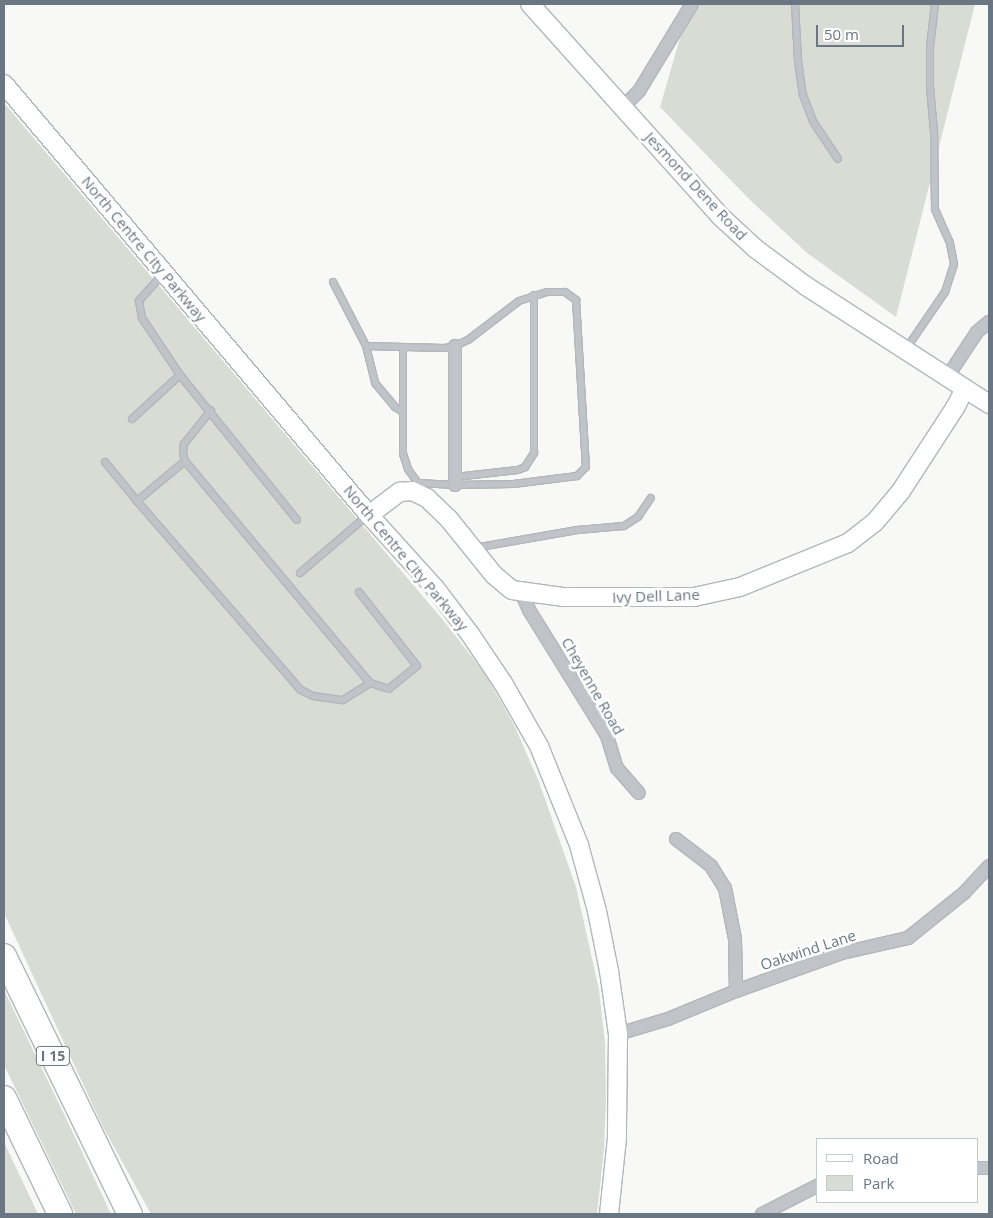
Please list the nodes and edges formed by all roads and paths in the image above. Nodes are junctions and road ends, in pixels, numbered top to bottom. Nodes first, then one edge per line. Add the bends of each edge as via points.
1 (530, 4) edge
2 (692, 4) edge
3 (795, 4) edge
4 (935, 4) edge
5 (4, 84) edge
6 (622, 107) junction
7 (838, 159) dead end
8 (164, 273) junction
9 (332, 282) dead end
10 (534, 295) junction
11 (989, 322) edge
12 (366, 346) junction
13 (456, 346) junction
14 (403, 347) junction
15 (906, 350) junction
16 (180, 375) junction
17 (948, 376) junction
18 (965, 388) junction
19 (989, 404) edge
20 (211, 410) junction
21 (403, 412) junction
22 (132, 418) dead end
23 (184, 461) junction
24 (105, 462) dead end
25 (456, 481) junction
26 (415, 487) junction
27 (651, 498) dead end
28 (137, 501) junction
29 (369, 514) junction
30 (297, 520) dead end
31 (472, 548) junction
32 (300, 573) dead end
33 (359, 592) dead end
34 (521, 592) junction
35 (370, 683) junction
36 (640, 793) dead end
37 (676, 839) dead end
38 (989, 866) edge
39 (4, 956) edge
40 (736, 991) junction
41 (618, 1034) junction
42 (4, 1098) edge
43 (816, 1187) edge
44 (60, 1214) edge
45 (130, 1214) edge
46 (609, 1214) edge
47 (762, 1214) edge

1 - 6 street, Jesmond Dene Road
2 - 6 street via 639,91
3 - 7 lane via 803,95 814,123
4 - 15 lane via 930,87 935,209 950,243 954,264 945,292
5 - 8 street, North Centre City Parkway
6 - 15 street, Jesmond Dene Road via 720,216 756,249 806,286
8 - 16 lane via 143,295 140,310 156,341
8 - 29 street, North Centre City Parkway
9 - 12 lane
10 - 13 lane via 519,301
10 - 25 lane via 534,453 525,467 518,470
10 - 25 lane via 565,292 576,300 586,468 577,476 513,484
11 - 17 street via 977,332
12 - 14 lane
12 - 21 lane via 375,382
13 - 14 lane
13 - 25 street
14 - 21 lane
15 - 17 street, Jesmond Dene Road
16 - 20 lane
16 - 22 lane
17 - 18 street, Jesmond Dene Road
18 - 19 street, Jesmond Dene Road
18 - 34 street, Ivy Dell Lane via 901,491 875,522 848,543 740,587 694,597 563,597
20 - 23 lane via 184,444
20 - 30 lane
21 - 26 lane via 403,454
23 - 28 lane
23 - 35 lane
24 - 28 lane
25 - 26 lane
26 - 29 street via 400,492
26 - 31 street, Ivy Dell Lane via 448,518
27 - 31 lane via 638,517 624,526 577,530
28 - 35 lane via 301,690 312,696 344,700
29 - 32 lane
29 - 41 street, North Centre City Parkway via 435,588 470,634 539,746 579,845 596,905 610,971
31 - 34 street, Ivy Dell Lane via 494,575 512,590
33 - 35 lane via 417,666 389,689
34 - 36 street, Cheyenne Road via 607,736 617,768
37 - 40 street via 711,866 725,888 735,940
38 - 40 street, Oakwind Lane via 964,893 908,938 842,953
39 - 45 highway, I 15
40 - 41 street, Oakwind Lane via 668,1019
41 - 46 street, North Centre City Parkway via 617,1138
42 - 44 highway
43 - 47 street

